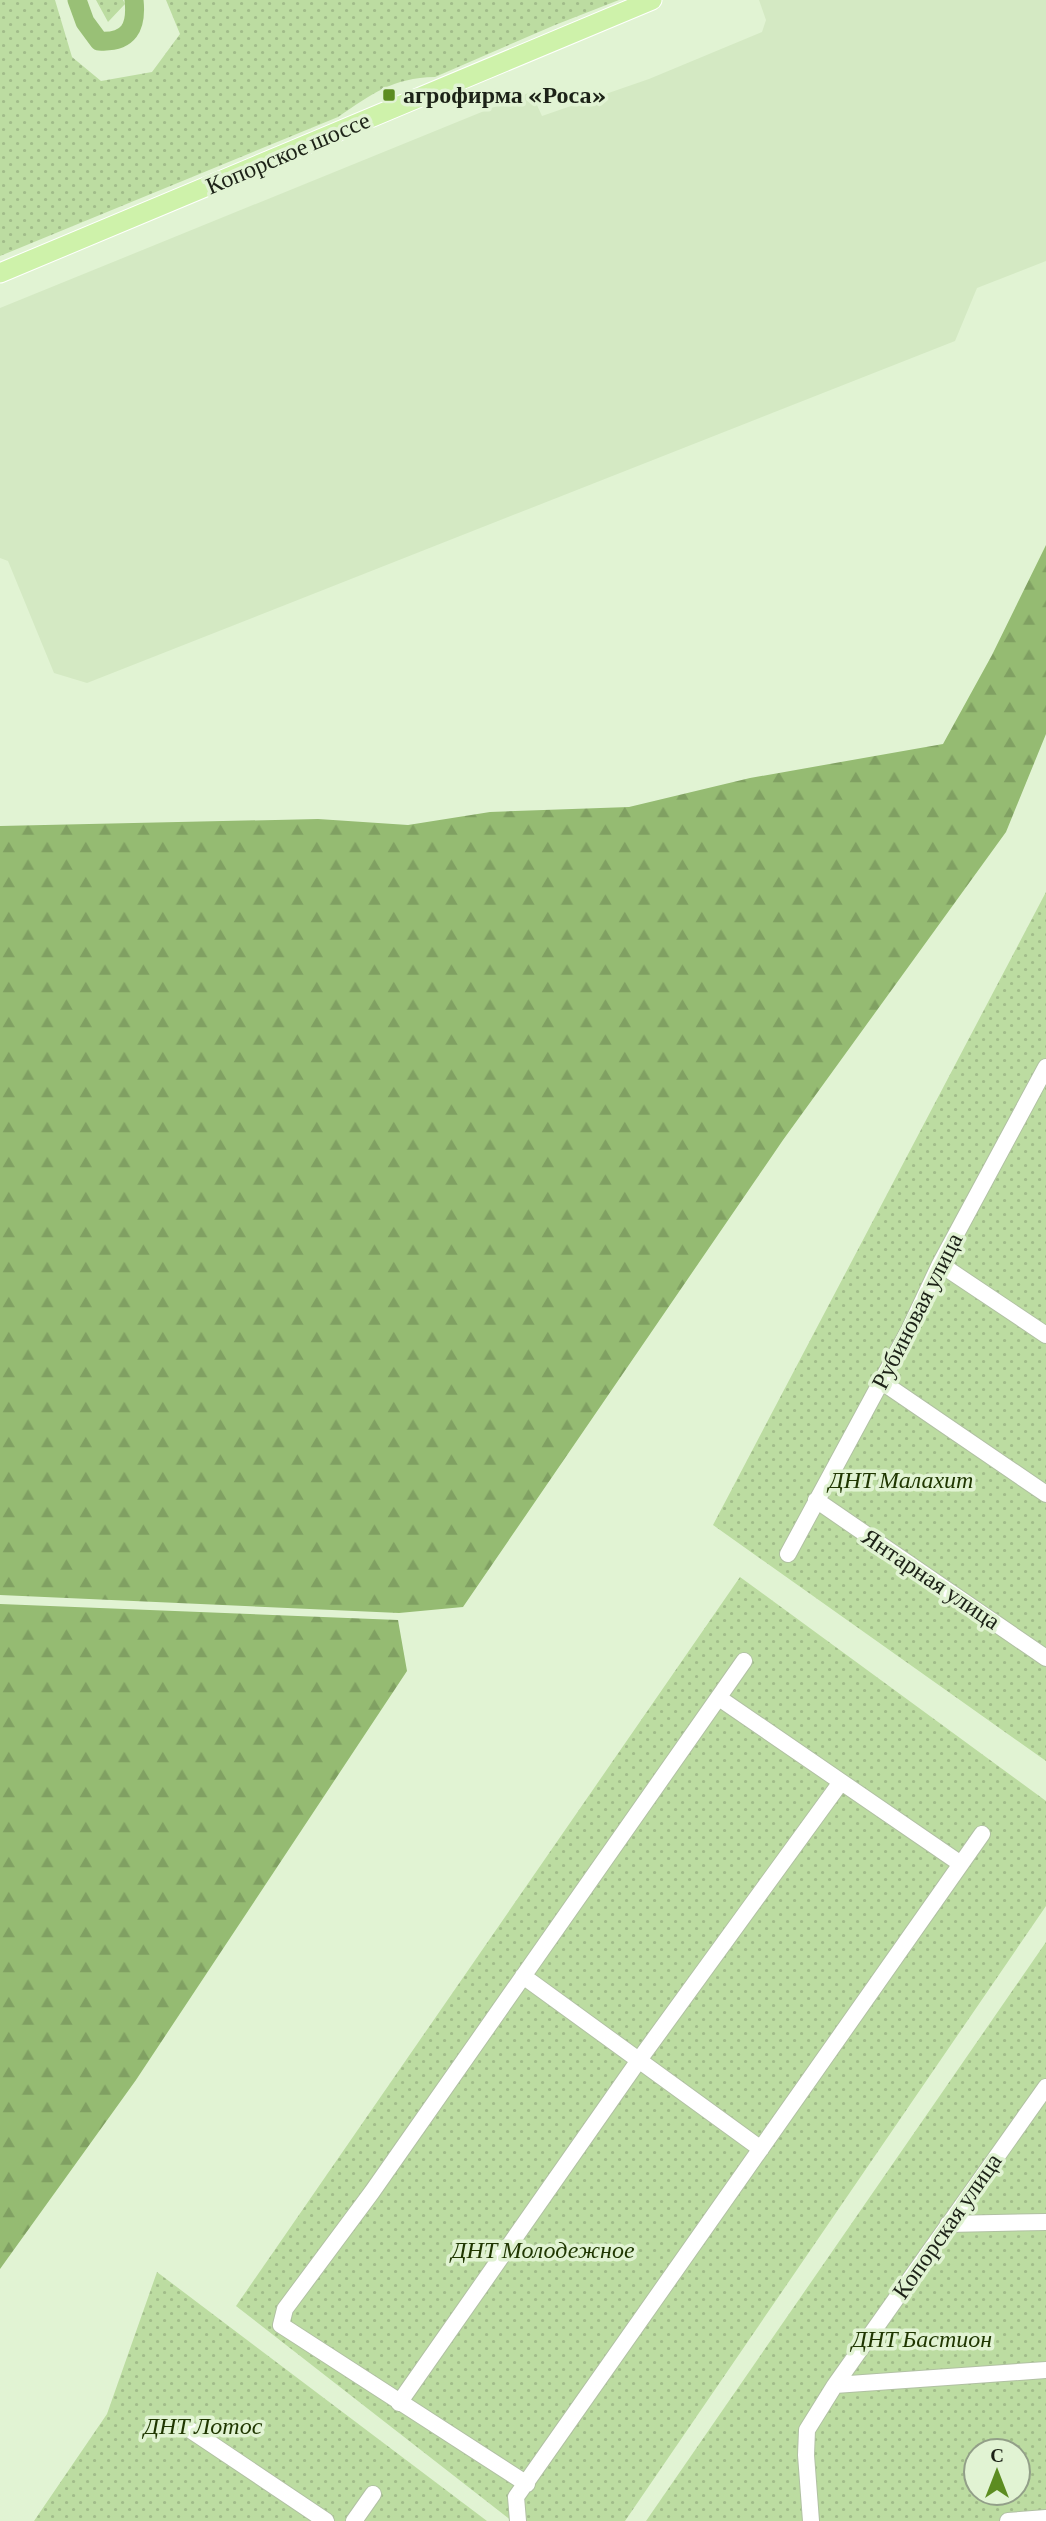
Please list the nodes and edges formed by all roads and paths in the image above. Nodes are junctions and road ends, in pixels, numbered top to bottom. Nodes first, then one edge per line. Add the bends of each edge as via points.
1 (652, 0) edge
2 (0, 273) edge
3 (1046, 1067) edge
4 (940, 1264) junction
5 (1046, 1335) edge
6 (882, 1382) junction
7 (1046, 1494) edge
8 (816, 1500) junction
9 (788, 1554) dead end
10 (1046, 1658) edge
11 (744, 1661) dead end
12 (719, 1698) junction
13 (841, 1782) junction
14 (982, 1834) dead end
15 (961, 1864) junction
16 (523, 1976) junction
17 (639, 2060) junction
18 (1046, 2087) edge
19 (761, 2149) junction
20 (1046, 2222) edge
21 (948, 2224) junction
22 (1046, 2370) edge
23 (835, 2385) junction
24 (399, 2403) junction
25 (192, 2431) dead end
26 (527, 2484) junction
27 (373, 2494) dead end
28 (1046, 2518) edge
29 (326, 2521) edge
30 (354, 2521) edge
31 (518, 2521) edge
32 (811, 2521) edge
33 (1008, 2521) edge

1 - 2 main road, Копорское шоссе
3 - 4 street, Рубиновая улица
4 - 5 street
4 - 6 street, Рубиновая улица
6 - 7 street
6 - 8 street, Рубиновая улица
8 - 9 street, Рубиновая улица
8 - 10 street, Янтарная улица
11 - 12 street
12 - 13 street
12 - 16 street
13 - 15 street
13 - 17 street
14 - 15 street
15 - 19 street
16 - 17 street
16 - 24 street via 285,2309 281,2325
17 - 19 street
17 - 24 street
18 - 21 street, Копорская улица
19 - 26 street
20 - 21 street
21 - 23 street, Копорская улица
22 - 23 street
23 - 32 street, Копорская улица via 807,2430
24 - 26 street
25 - 29 street
26 - 31 street via 516,2497
27 - 30 street
28 - 33 street

